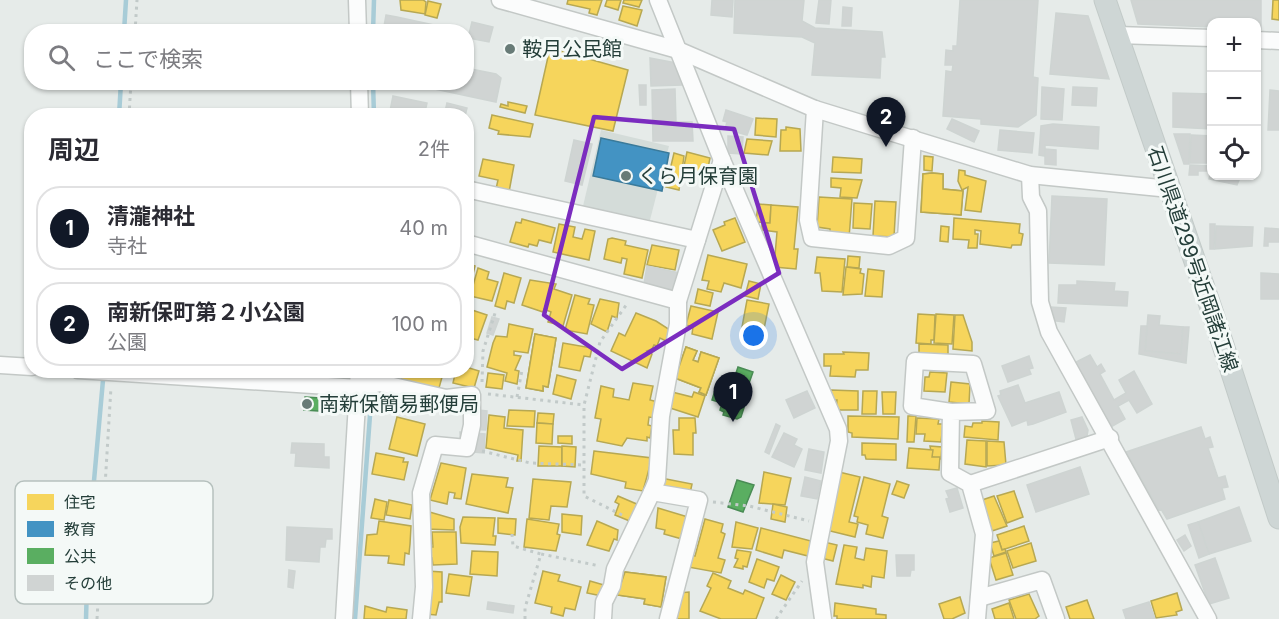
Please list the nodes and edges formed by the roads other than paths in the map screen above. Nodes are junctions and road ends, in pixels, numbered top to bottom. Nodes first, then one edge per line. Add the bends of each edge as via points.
1 (357, 0) edge
2 (500, 0) edge
3 (658, 0) edge
4 (1105, 0) edge
5 (358, 24) edge
6 (1117, 35) junction
7 (1207, 38) edge
8 (1261, 40) edge
9 (1279, 41) edge
10 (678, 50) junction
11 (359, 90) edge
12 (360, 108) edge
13 (815, 109) junction
14 (913, 138) junction
15 (722, 160) junction
16 (1030, 175) junction
17 (1170, 189) junction
18 (474, 191) edge
19 (697, 240) junction
20 (474, 245) edge
21 (678, 301) junction
22 (0, 365) edge
23 (24, 367) edge
24 (194, 378) edge
25 (359, 378) edge
26 (380, 378) edge
27 (385, 378) edge
28 (358, 388) junction
29 (951, 412) junction
30 (1110, 438) junction
31 (970, 484) junction
32 (652, 492) junction
33 (1279, 519) edge
34 (979, 598) junction
35 (344, 619) edge
36 (421, 619) edge
37 (603, 619) edge
38 (669, 619) edge
39 (823, 619) edge
40 (977, 619) edge
41 (1056, 619) edge
42 (1208, 619) edge

1 - 5 street
2 - 10 street
3 - 10 street
4 - 6 main road, 石川県道299号近岡諸江線
6 - 7 street
6 - 17 main road, 石川県道299号近岡諸江線
8 - 9 street
10 - 13 street
10 - 15 street
11 - 12 street
13 - 14 street
13 - 14 street via 808,220 812,238 889,246 906,238
14 - 16 street
15 - 19 street
15 - 39 street via 838,429 839,441 815,562
16 - 17 street
16 - 30 street via 1031,197 1038,211 1040,302 1049,332
17 - 33 main road, 石川県道299号近岡諸江線
18 - 19 street
19 - 21 street
20 - 21 street
21 - 32 street via 657,480
22 - 23 street
24 - 28 street
25 - 28 street
26 - 28 street
27 - 36 street via 446,398 472,395 467,448 435,445 422,493
28 - 35 street
29 - 29 street via 912,405 915,361 973,364 987,411
29 - 31 street via 950,473
30 - 31 street
30 - 42 street
31 - 34 street via 984,534
32 - 37 street via 615,568
32 - 38 street via 699,500
34 - 40 street
34 - 41 street via 1042,580

